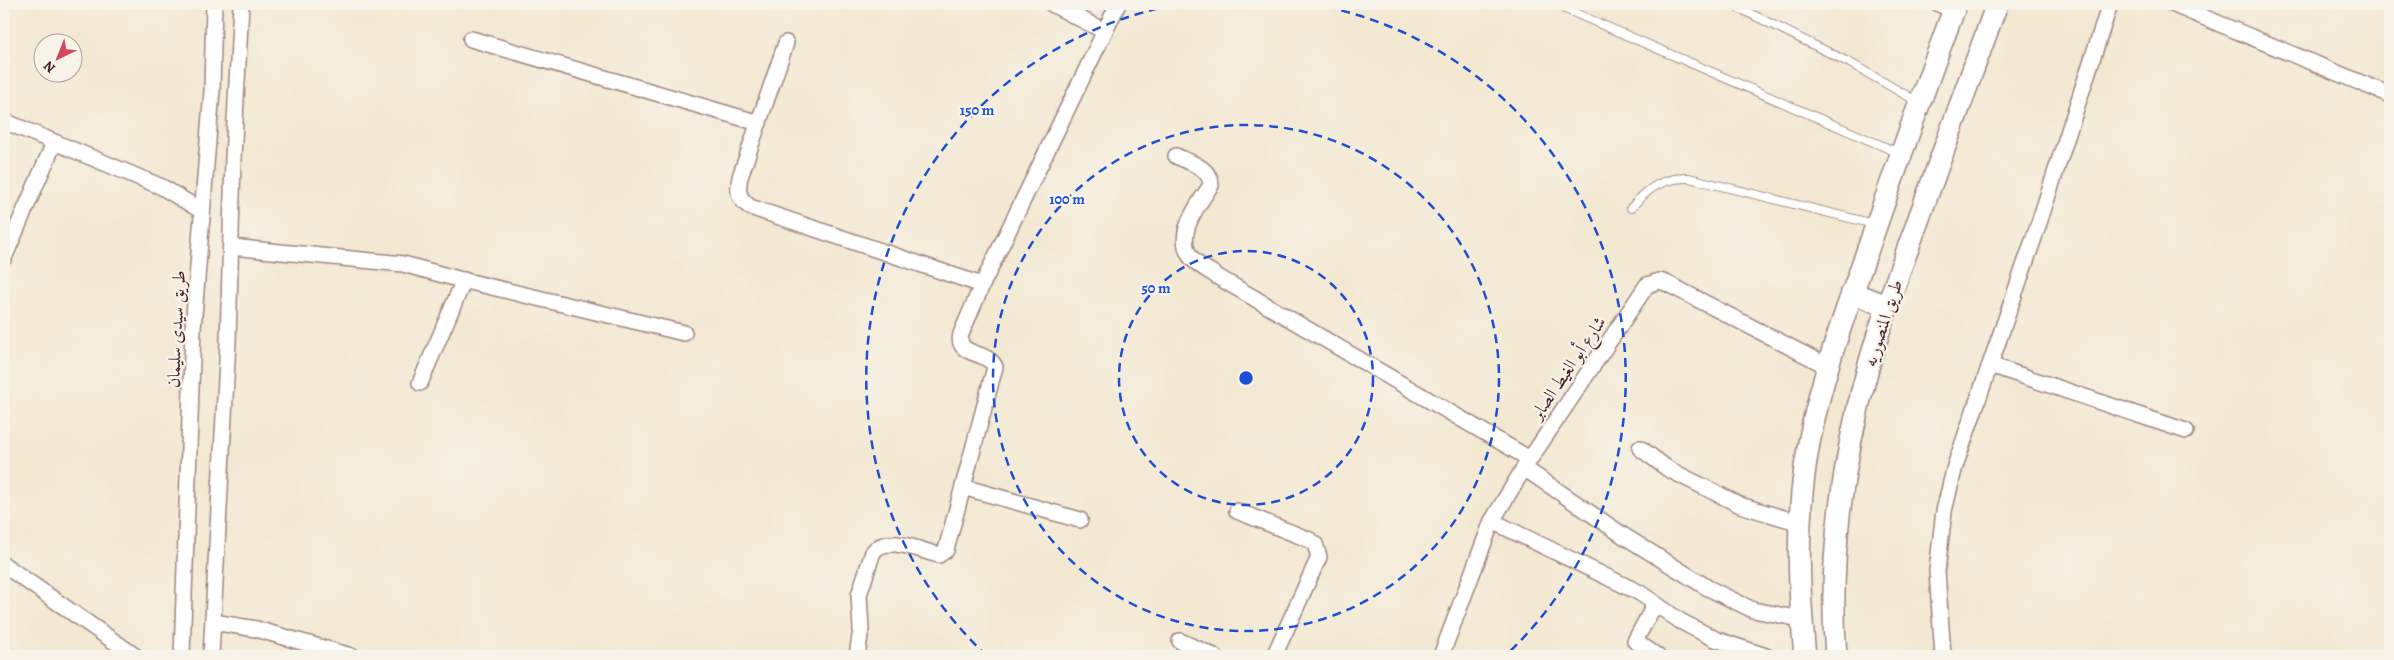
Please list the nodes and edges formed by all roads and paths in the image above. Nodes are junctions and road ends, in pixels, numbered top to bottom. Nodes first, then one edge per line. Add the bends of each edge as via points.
1 (214, 4) edge
2 (241, 4) edge
3 (1052, 4) edge
4 (1118, 4) edge
5 (1554, 4) edge
6 (1731, 4) edge
7 (1997, 4) edge
8 (2110, 4) edge
9 (2172, 4) edge
10 (1949, 6) edge
11 (1104, 31) junction
12 (471, 39) dead end
13 (786, 43) dead end
14 (2390, 95) edge
15 (1920, 103) junction
16 (4, 121) edge
17 (758, 123) junction
18 (54, 143) junction
19 (1901, 154) junction
20 (1176, 156) dead end
21 (1631, 208) dead end
22 (202, 211) junction
23 (1876, 224) junction
24 (231, 247) junction
25 (4, 258) edge
26 (464, 280) junction
27 (982, 284) junction
28 (1852, 293) junction
29 (1887, 306) junction
30 (684, 333) dead end
31 (1990, 365) junction
32 (1827, 366) junction
33 (420, 383) dead end
34 (2186, 431) dead end
35 (1640, 448) dead end
36 (1527, 464) junction
37 (963, 487) junction
38 (1236, 511) dead end
39 (1080, 520) dead end
40 (1492, 521) junction
41 (1800, 523) junction
42 (4, 565) edge
43 (1655, 604) junction
44 (1802, 620) junction
45 (213, 622) junction
46 (1180, 641) dead end
47 (135, 656) edge
48 (182, 656) edge
49 (211, 656) edge
50 (351, 656) edge
51 (857, 656) edge
52 (1214, 656) edge
53 (1274, 656) edge
54 (1441, 656) edge
55 (1657, 656) edge
56 (1766, 656) edge
57 (1805, 656) edge
58 (1836, 656) edge
59 (1943, 656) edge

1 - 22 street, طريق سيدى سليمان via 212,90
2 - 24 street
3 - 11 street
4 - 11 street
5 - 19 lane
6 - 15 lane via 1850,63
7 - 29 main road, طريق المنصوريه
8 - 31 street via 2038,229
9 - 14 street
10 - 15 main road
11 - 27 street
12 - 17 street
13 - 17 street
15 - 19 main road
16 - 18 street
17 - 27 street via 740,177 737,192 742,201
18 - 22 street via 162,187
18 - 25 street
19 - 23 main road
20 - 36 street via 1198,166 1211,180 1185,234 1190,258
21 - 23 lane via 1658,184 1689,178
22 - 48 street, طريق سيدى سليمان via 193,329
23 - 28 main road
24 - 26 street via 403,264
24 - 45 street
26 - 30 street
26 - 33 street
27 - 37 street via 959,341 962,347 987,357 995,367
28 - 29 main road
28 - 32 main road
29 - 58 main road, طريق المنصوريه via 1857,413 1841,504 1835,596
31 - 34 street
31 - 59 street via 1944,511 1937,571
32 - 36 street, شارع أبو الغيط الصابر via 1666,283 1653,282 1642,290
32 - 41 main road via 1810,439
35 - 41 street via 1668,469 1740,505
36 - 40 street, شارع أبو الغيط الصابر
36 - 44 street via 1624,536 1708,588 1754,610
37 - 39 street
37 - 51 street via 944,554 888,543 876,546 859,595 861,629
38 - 53 street via 1310,540 1318,550 1319,557
40 - 43 street via 1640,593
40 - 54 street, شارع أبو الغيط الصابر
41 - 44 main road
42 - 47 street
43 - 55 street via 1635,641
43 - 56 street via 1715,639
44 - 57 main road
45 - 49 street
45 - 50 street via 256,629
46 - 52 street

